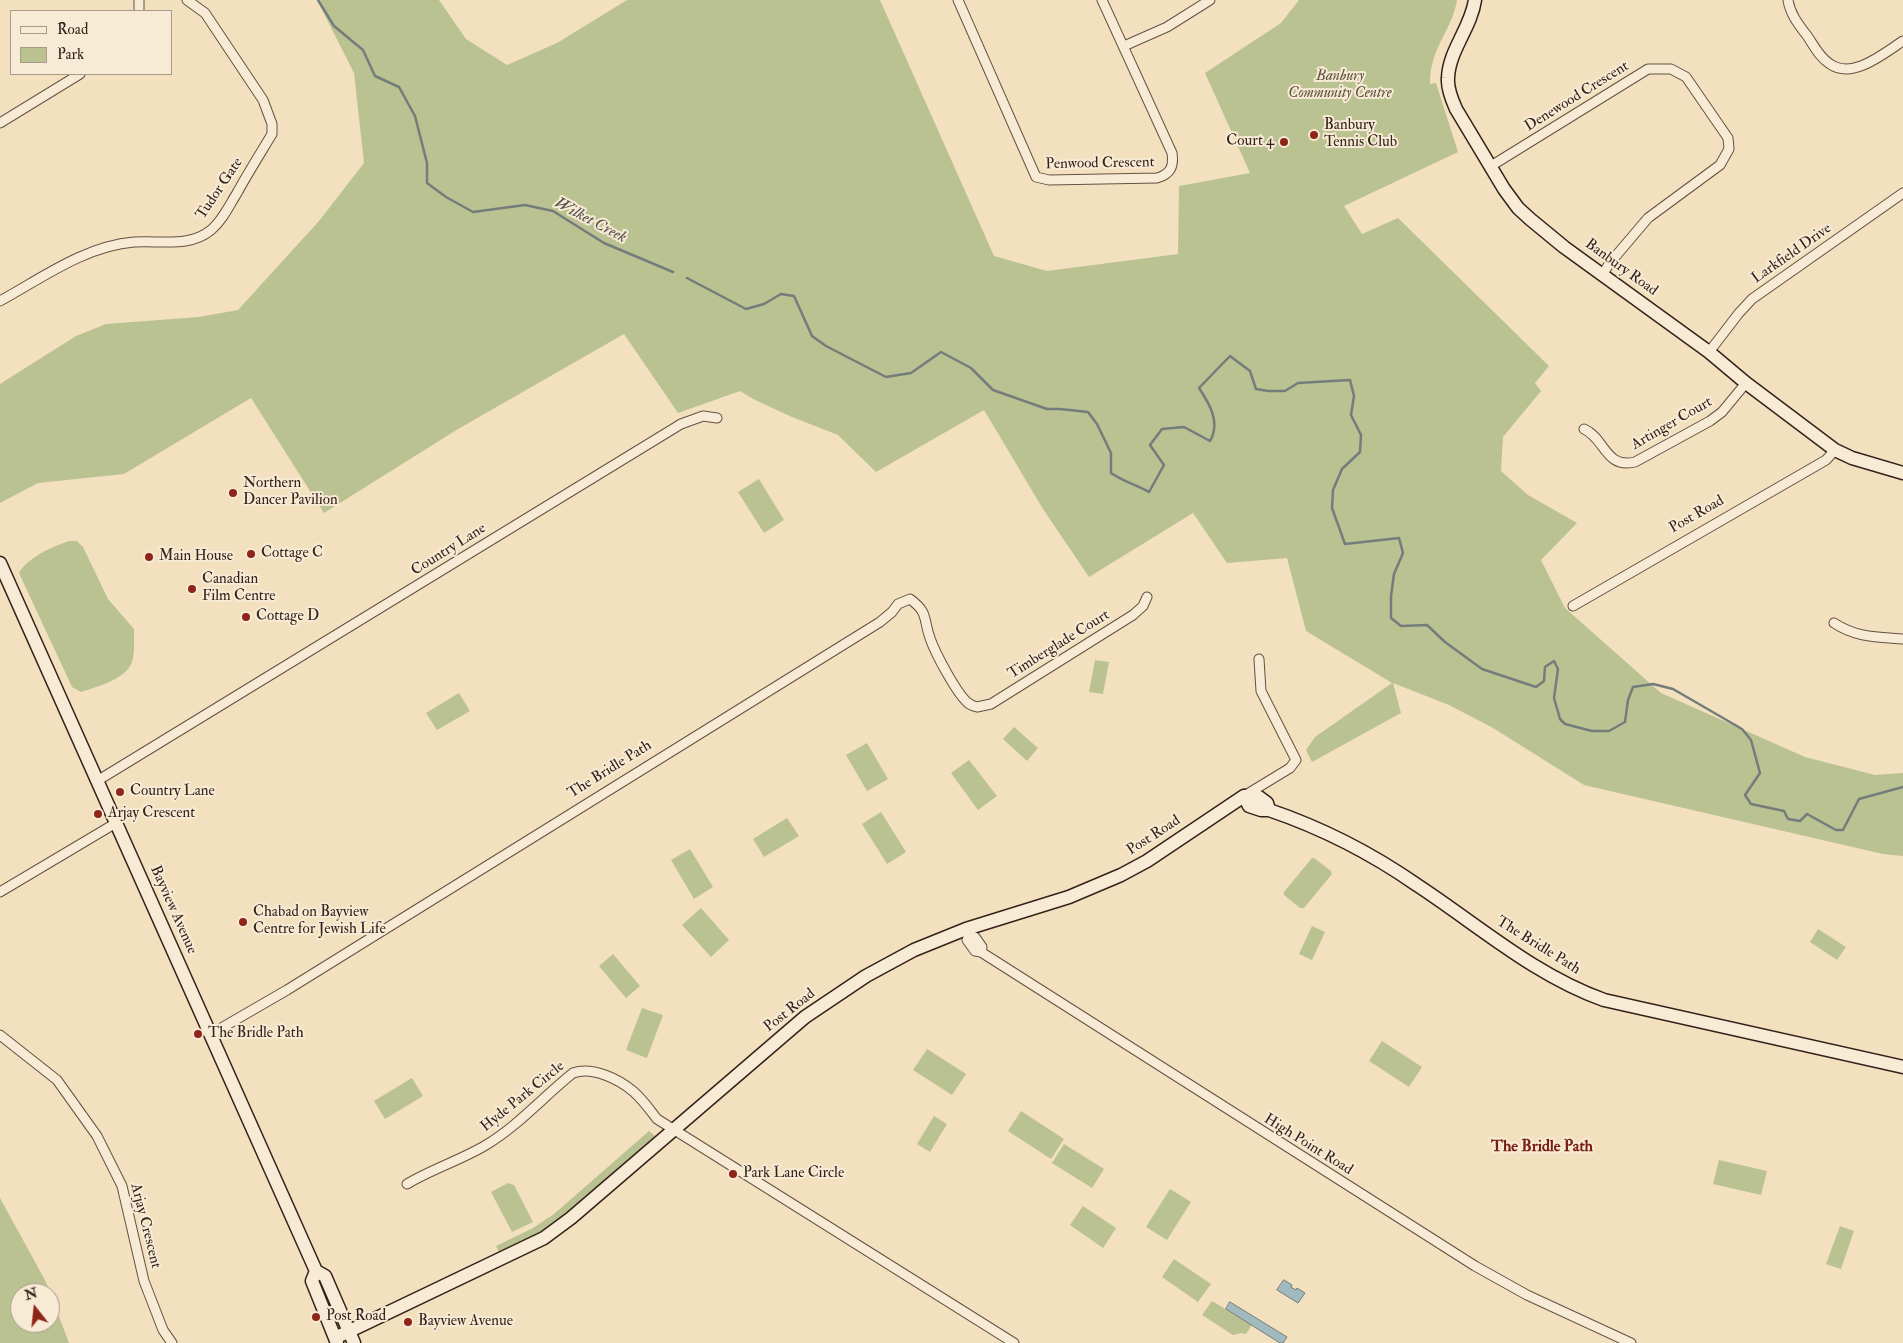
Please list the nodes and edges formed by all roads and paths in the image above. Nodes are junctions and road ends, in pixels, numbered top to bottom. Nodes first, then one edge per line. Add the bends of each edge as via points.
1 (187, 0) edge
2 (958, 0) edge
3 (1102, 0) edge
4 (1210, 0) edge
5 (1475, 0) edge
6 (1788, 0) edge
7 (1903, 41) edge
8 (1124, 46) junction
9 (78, 75) edge
10 (1, 120) edge
11 (1491, 166) junction
12 (1903, 193) edge
13 (1602, 274) junction
14 (0, 302) edge
15 (1709, 352) junction
16 (1746, 383) junction
17 (716, 418) dead end
18 (1584, 429) dead end
19 (1835, 450) junction
20 (1903, 473) edge
21 (0, 563) edge
22 (1147, 596) dead end
23 (1573, 606) dead end
24 (1834, 622) dead end
25 (1903, 639) edge
26 (1259, 659) dead end
27 (977, 707) joint
28 (97, 781) junction
29 (1244, 796) junction
30 (116, 823) junction
31 (0, 892) edge
32 (968, 932) junction
33 (211, 1034) junction
34 (0, 1035) edge
35 (1903, 1067) edge
36 (675, 1130) junction
37 (407, 1184) dead end
38 (316, 1271) junction
39 (351, 1337) edge
40 (336, 1341) edge
41 (172, 1343) edge
42 (1014, 1343) edge
43 (1630, 1343) edge

1 - 14 street, Tudor Gate via 205,13 263,100 272,124 272,134 228,208 213,229 191,242 135,242 103,248 72,260
2 - 8 street, Penwood Crescent via 1032,169 1036,177 1042,179 1158,178 1171,170 1174,162 1172,153
3 - 8 street, Penwood Crescent
4 - 8 street via 1167,27
5 - 11 street, Banbury Road via 1468,26 1451,61 1448,79 1456,109
6 - 7 street via 1791,13 1821,56 1841,69 1869,63
9 - 10 street
11 - 13 street, Banbury Road via 1518,208
11 - 13 street, Denewood Crescent via 1648,69 1671,69 1686,78 1728,138 1729,149 1720,165 1648,218
12 - 15 street, Larkfield Drive via 1752,299
13 - 15 street, Banbury Road
15 - 16 street, Banbury Road
16 - 18 street, Artinger Court via 1722,412 1710,421 1635,462 1616,461
16 - 19 street, Banbury Road
17 - 28 street, Country Lane via 703,416 681,424
19 - 20 street, Banbury Road
19 - 23 street, Post Road via 1826,460
21 - 28 street, Bayview Avenue
22 - 27 street, Timberglade Court via 1143,606 1133,615 991,704
24 - 25 street via 1859,635
26 - 29 street, Post Road via 1261,691 1296,760 1290,768
27 - 33 street, The Bridle Path via 966,702 940,660 920,606 910,599 898,604 880,622
28 - 30 street, Bayview Avenue
29 - 32 street, Post Road via 1121,875
29 - 35 street, The Bridle Path via 1259,797 1269,810 1347,842 1382,861 1543,972 1581,992 1604,1000
30 - 31 street
30 - 33 street, Bayview Avenue
32 - 36 street, Post Road via 914,950 866,976 805,1017
32 - 43 street, High Point Road via 967,940 974,951 981,952 1475,1266 1527,1295
33 - 38 street, Bayview Avenue
34 - 41 street, Arjay Crescent via 57,1080 97,1136 122,1186 144,1280 163,1330
36 - 37 street, Hyde Park Circle via 657,1119 635,1093 618,1081 582,1070 562,1081 498,1138
36 - 39 street, Post Road via 544,1238
36 - 42 street
38 - 39 street, Bayview Avenue via 324,1276
38 - 40 street, Bayview Avenue via 312,1282
39 - 40 street, Post Road

